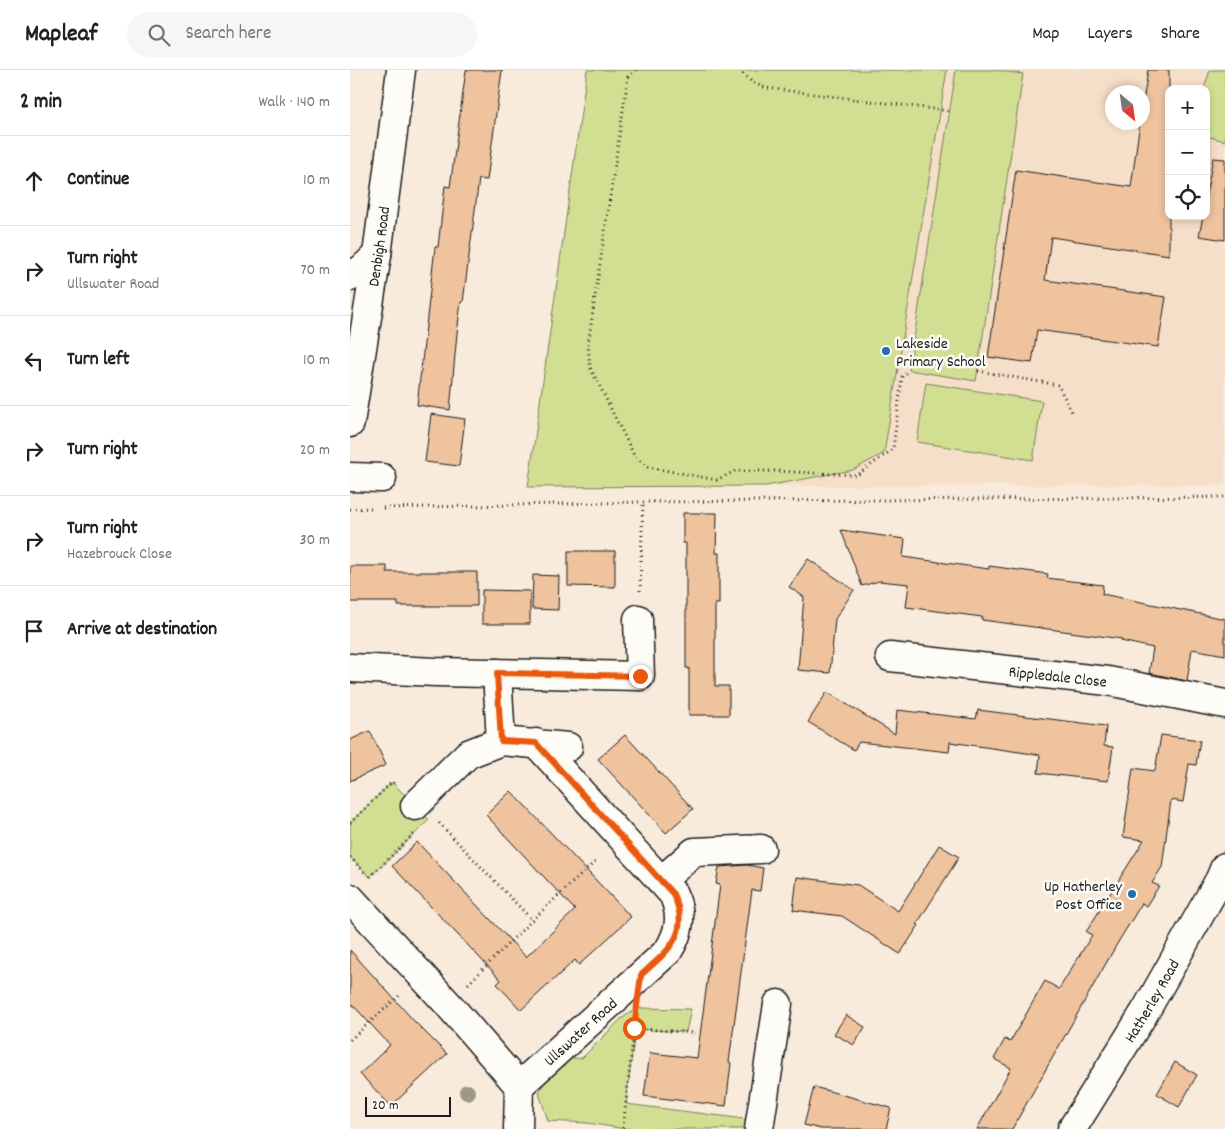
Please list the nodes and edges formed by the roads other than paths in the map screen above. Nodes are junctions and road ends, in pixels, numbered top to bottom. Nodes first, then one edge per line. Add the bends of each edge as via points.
1 (401, 70) edge
2 (377, 255) junction
3 (350, 277) edge
4 (350, 423) edge
5 (350, 477) edge
6 (382, 478) dead end
7 (638, 619) road end
8 (890, 656) dead end
9 (350, 668) edge
10 (497, 673) junction
11 (1225, 704) edge
12 (501, 741) junction
13 (536, 743) junction
14 (568, 747) dead end
15 (422, 813) road end
16 (762, 849) dead end
17 (1225, 868) edge
18 (661, 881) junction
19 (350, 898) edge
20 (778, 1004) dead end
21 (519, 1086) junction
22 (518, 1129) edge
23 (759, 1129) edge
24 (1072, 1129) edge

1 - 2 street, Denbigh Road
2 - 3 street
2 - 4 street, Denbigh Road
5 - 6 street
7 - 10 street via 640,676
8 - 11 street, Rippledale Close via 1108,682
9 - 10 street
10 - 12 street
12 - 13 street
12 - 15 street via 468,754
13 - 14 street
13 - 18 street, Ullswater Road
16 - 18 street via 694,852
17 - 24 street, Hatherley Road via 1146,1010
18 - 21 street, Ullswater Road via 673,894 680,915 676,939 668,951
19 - 21 street
20 - 23 street
21 - 22 street

